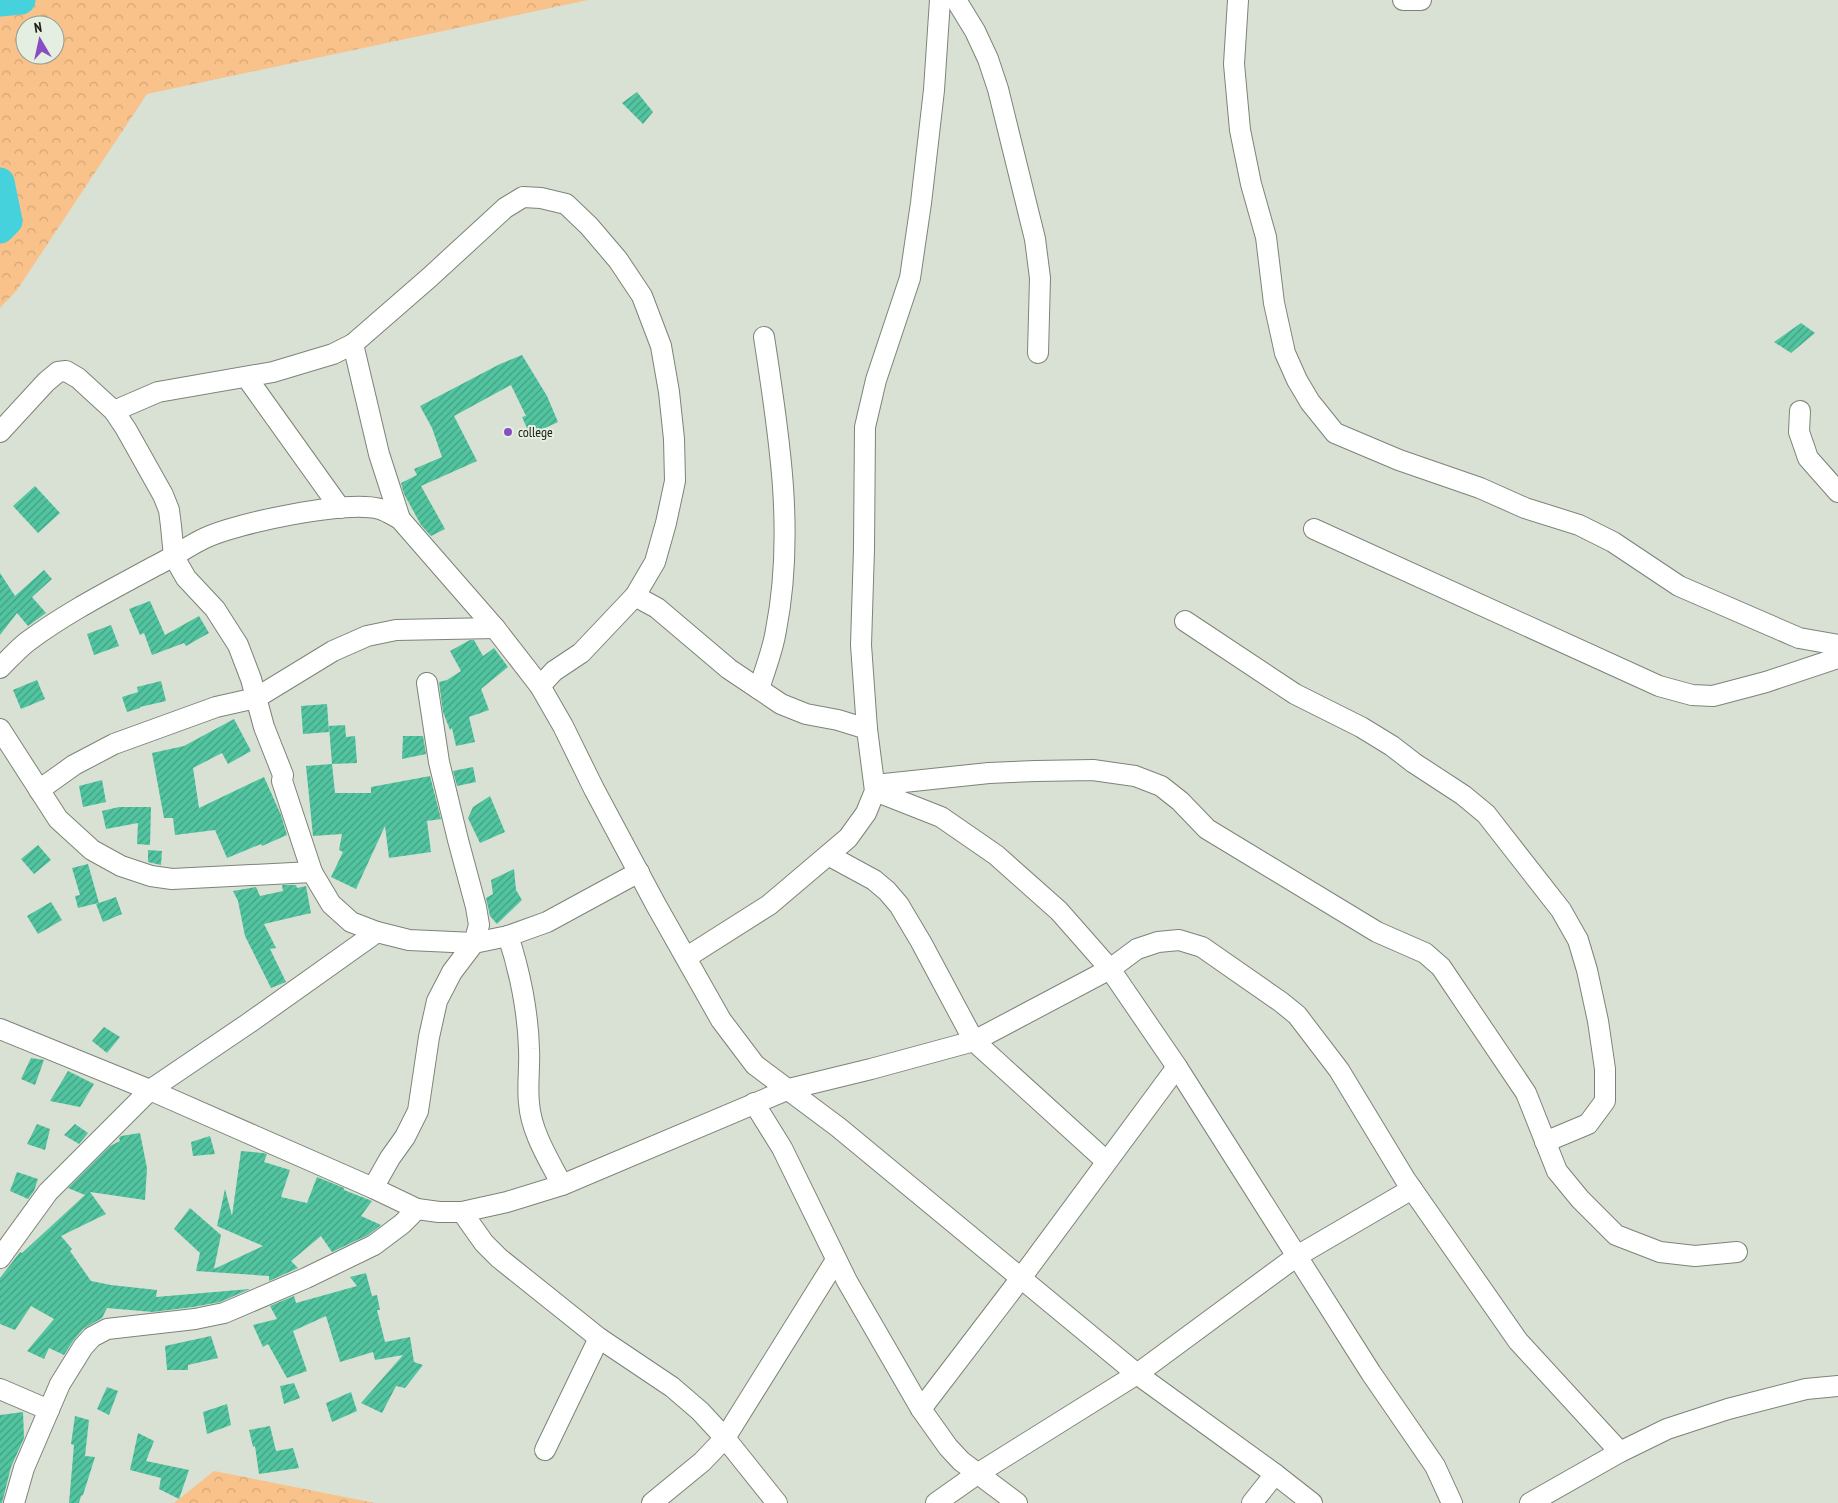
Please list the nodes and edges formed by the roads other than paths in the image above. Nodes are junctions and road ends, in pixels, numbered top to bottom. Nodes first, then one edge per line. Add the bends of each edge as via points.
1 (940, 0) edge
2 (956, 0) edge
3 (1238, 0) edge
4 (1403, 0) edge
5 (1421, 0) edge
6 (764, 337) dead end
7 (353, 344) junction
8 (1038, 353) dead end
9 (247, 378) junction
10 (114, 411) junction
11 (1800, 411) dead end
12 (0, 432) edge
13 (1838, 492) edge
14 (340, 508) junction
15 (400, 519) junction
16 (1314, 530) dead end
17 (174, 557) junction
18 (635, 596) junction
19 (1185, 621) dead end
20 (495, 628) junction
21 (1838, 645) edge
22 (1838, 658) edge
23 (0, 668) edge
24 (427, 683) dead end
25 (540, 686) junction
26 (759, 689) junction
27 (256, 698) junction
28 (0, 729) edge
29 (867, 729) junction
30 (875, 788) junction
31 (39, 790) junction
32 (828, 855) junction
33 (312, 872) junction
34 (639, 872) junction
35 (377, 932) junction
36 (508, 936) junction
37 (474, 943) junction
38 (687, 957) junction
39 (1110, 969) junction
40 (0, 1029) edge
41 (974, 1041) junction
42 (1177, 1068) junction
43 (789, 1089) junction
44 (150, 1090) junction
45 (754, 1103) junction
46 (1545, 1142) junction
47 (1106, 1161) junction
48 (562, 1185) junction
49 (374, 1188) junction
50 (1412, 1189) junction
51 (416, 1209) junction
52 (462, 1212) junction
53 (1737, 1252) dead end
54 (1297, 1256) junction
55 (0, 1258) edge
56 (836, 1260) junction
57 (1021, 1278) junction
58 (599, 1338) junction
59 (1137, 1374) junction
60 (1838, 1386) edge
61 (0, 1389) edge
62 (921, 1409) junction
63 (49, 1410) junction
64 (725, 1438) junction
65 (545, 1450) dead end
66 (1620, 1452) junction
67 (977, 1474) junction
68 (1275, 1474) junction
69 (14, 1503) edge
70 (652, 1503) edge
71 (777, 1503) edge
72 (936, 1503) edge
73 (1017, 1503) edge
74 (1252, 1503) edge
75 (1312, 1503) edge
76 (1452, 1503) edge
77 (1530, 1503) edge

1 - 29 street via 934,90 910,278 876,380 865,427 861,645
2 - 8 street via 988,58 1035,239 1040,278
3 - 21 street via 1234,64 1240,130 1266,237 1285,353 1310,402 1336,433 1525,508 1578,525 1613,542 1679,586 1799,638
4 - 5 street
6 - 26 street via 782,462 784,562 776,632
7 - 9 street via 332,354
7 - 15 street via 379,454
7 - 18 street via 505,208 522,197 566,204 618,260 642,296 661,346 674,439 674,481 655,562
9 - 10 street via 158,392
9 - 14 street
10 - 12 street via 78,378 66,371 58,372
10 - 17 street via 163,495 169,510
11 - 13 street via 1799,432 1808,458
14 - 15 street via 380,509
14 - 17 street via 252,523 205,538
15 - 20 street
16 - 22 street via 1650,682 1692,695 1713,696
17 - 23 street via 78,607 26,643
17 - 27 street via 186,578 215,609 238,644
18 - 25 street via 581,653 554,671
18 - 26 street via 657,608 729,669
19 - 46 street via 1295,694 1392,746 1463,795 1486,814 1561,910 1578,940 1587,970 1605,1069 1605,1102 1588,1124
20 - 25 street
20 - 27 street via 396,630 367,636 333,651
24 - 37 street via 439,762 476,907 479,925
25 - 34 street
26 - 29 street via 781,704 806,714
27 - 31 street via 216,707 114,744 74,765
27 - 33 street
28 - 31 street
29 - 30 street
30 - 32 street via 866,813
30 - 39 street via 940,817 996,855 1059,912
30 - 46 street via 989,773 1094,770 1135,776 1161,786 1206,829 1377,932 1425,953 1441,967 1526,1093
31 - 33 street via 58,819 92,850 122,866 151,876 199,879
32 - 38 street via 769,905
32 - 41 street via 874,880 899,904
33 - 35 street via 331,904 352,922
34 - 36 street via 547,922
34 - 38 street
35 - 37 street via 409,940
35 - 44 street
36 - 37 street
36 - 48 street via 527,1020 529,1104 540,1140
37 - 49 street via 452,972 437,1001 418,1111
38 - 43 street via 721,1020 737,1042 755,1065
39 - 41 street
39 - 42 street
39 - 50 street via 1137,949 1158,942 1180,940 1202,947 1281,1002 1297,1015 1339,1070
40 - 44 street
41 - 43 street
41 - 47 street
42 - 47 street
42 - 54 street
43 - 45 street
43 - 57 street
44 - 49 street
44 - 55 street via 48,1192
45 - 48 street
45 - 56 street via 782,1148
46 - 53 street via 1557,1171 1616,1235 1660,1252 1695,1256
47 - 57 street
48 - 52 street
49 - 51 street
50 - 54 street
50 - 66 street via 1518,1341
51 - 52 street
51 - 63 street via 374,1245 224,1312 195,1319 107,1329 92,1336 60,1384
52 - 58 street via 499,1258
54 - 59 street
54 - 76 street via 1435,1466
56 - 62 street
56 - 64 street
57 - 59 street
57 - 62 street
58 - 64 street via 672,1387
58 - 65 street
59 - 67 street
59 - 68 street
60 - 66 street via 1806,1389 1728,1409 1667,1429
61 - 63 street
62 - 67 street via 948,1447
63 - 69 street via 24,1468
64 - 70 street via 702,1462
64 - 71 street
66 - 77 street
67 - 72 street
67 - 73 street
68 - 74 street
68 - 75 street

